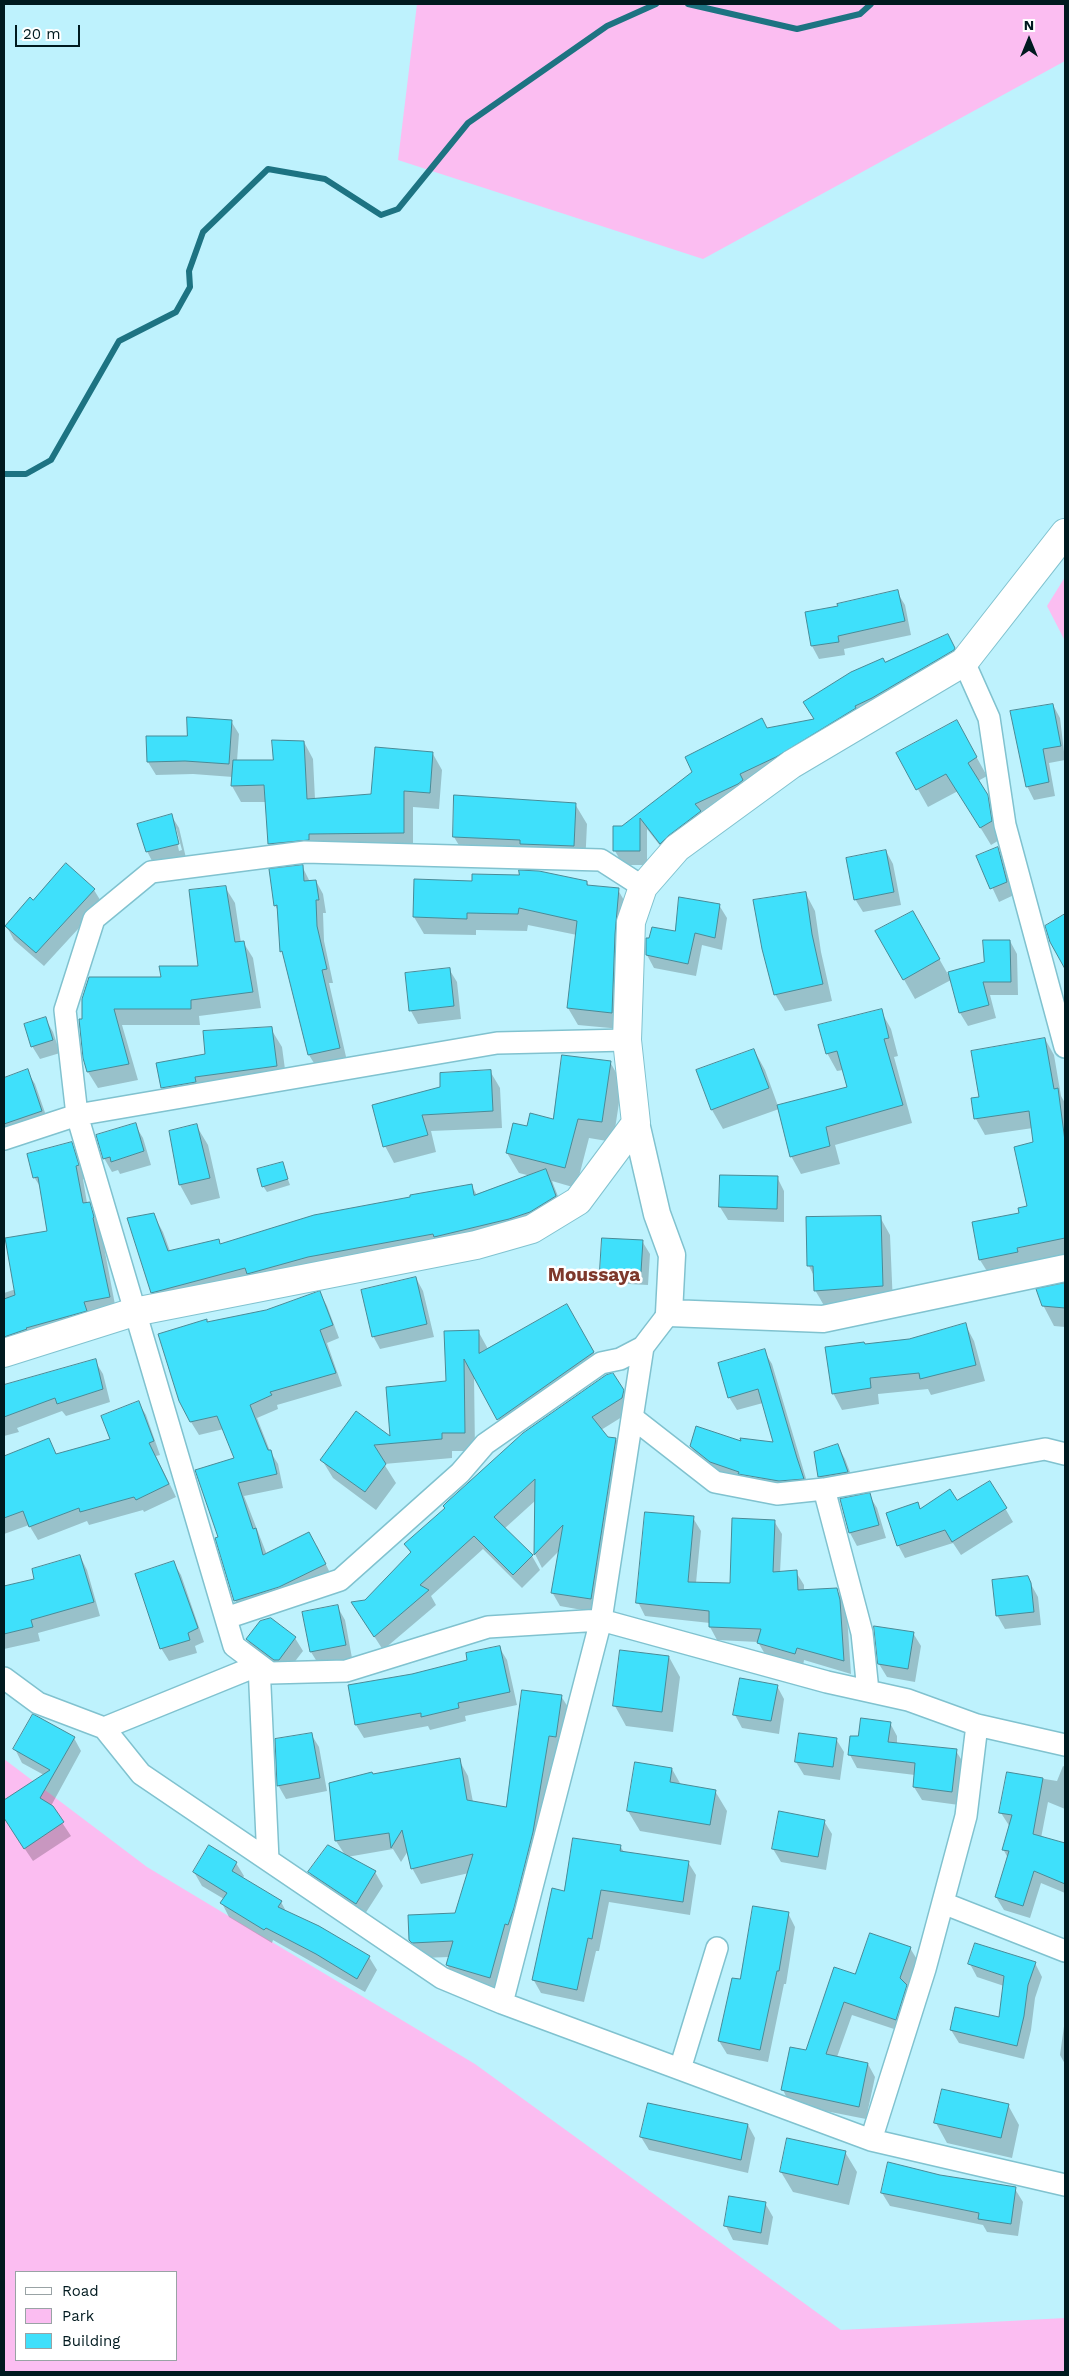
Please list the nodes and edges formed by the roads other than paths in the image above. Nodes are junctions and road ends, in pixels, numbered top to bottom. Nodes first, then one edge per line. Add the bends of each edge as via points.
1 (1065, 533) edge
2 (964, 662) junction
3 (643, 887) junction
4 (627, 1040) junction
5 (1065, 1047) edge
6 (77, 1115) junction
7 (636, 1123) junction
8 (4, 1139) edge
9 (1065, 1268) edge
10 (134, 1312) junction
11 (669, 1313) junction
12 (643, 1347) junction
13 (4, 1353) edge
14 (632, 1418) junction
15 (1065, 1454) edge
16 (824, 1490) junction
17 (226, 1618) junction
18 (601, 1620) junction
19 (259, 1664) junction
20 (4, 1678) edge
21 (868, 1691) junction
22 (977, 1725) junction
23 (104, 1728) junction
24 (1065, 1746) edge
25 (268, 1860) junction
26 (943, 1902) junction
27 (718, 1948) dead end
28 (1065, 1951) edge
29 (502, 2003) junction
30 (680, 2069) junction
31 (871, 2140) junction
32 (1065, 2185) edge

1 - 2 main road
2 - 3 main road via 792,764 677,848
2 - 5 street via 989,718 1005,825
3 - 4 main road via 632,922
3 - 6 street via 601,860 305,852 151,872 94,919 65,1010
4 - 6 street via 498,1043
4 - 7 main road
6 - 8 street
6 - 10 street
7 - 10 main road via 578,1201 532,1229 476,1245
7 - 11 street via 657,1214 672,1255
9 - 11 street via 823,1319
10 - 13 main road
10 - 17 street
11 - 12 street
12 - 14 street
12 - 17 street via 620,1359 601,1363 485,1444 460,1473 340,1580
14 - 16 street via 715,1482 777,1494
14 - 18 street
15 - 16 street via 1046,1449
16 - 21 street via 862,1633
17 - 19 street via 234,1646
18 - 19 street via 488,1627 346,1671 270,1673
18 - 21 street
18 - 29 street
19 - 23 street
19 - 25 street
20 - 23 street via 38,1703
21 - 22 street via 908,1700
22 - 24 street
22 - 26 street via 966,1816
23 - 25 street via 141,1774
25 - 29 street via 442,1978
26 - 28 street
26 - 31 street
27 - 30 street
29 - 30 street
30 - 31 street
31 - 32 street

